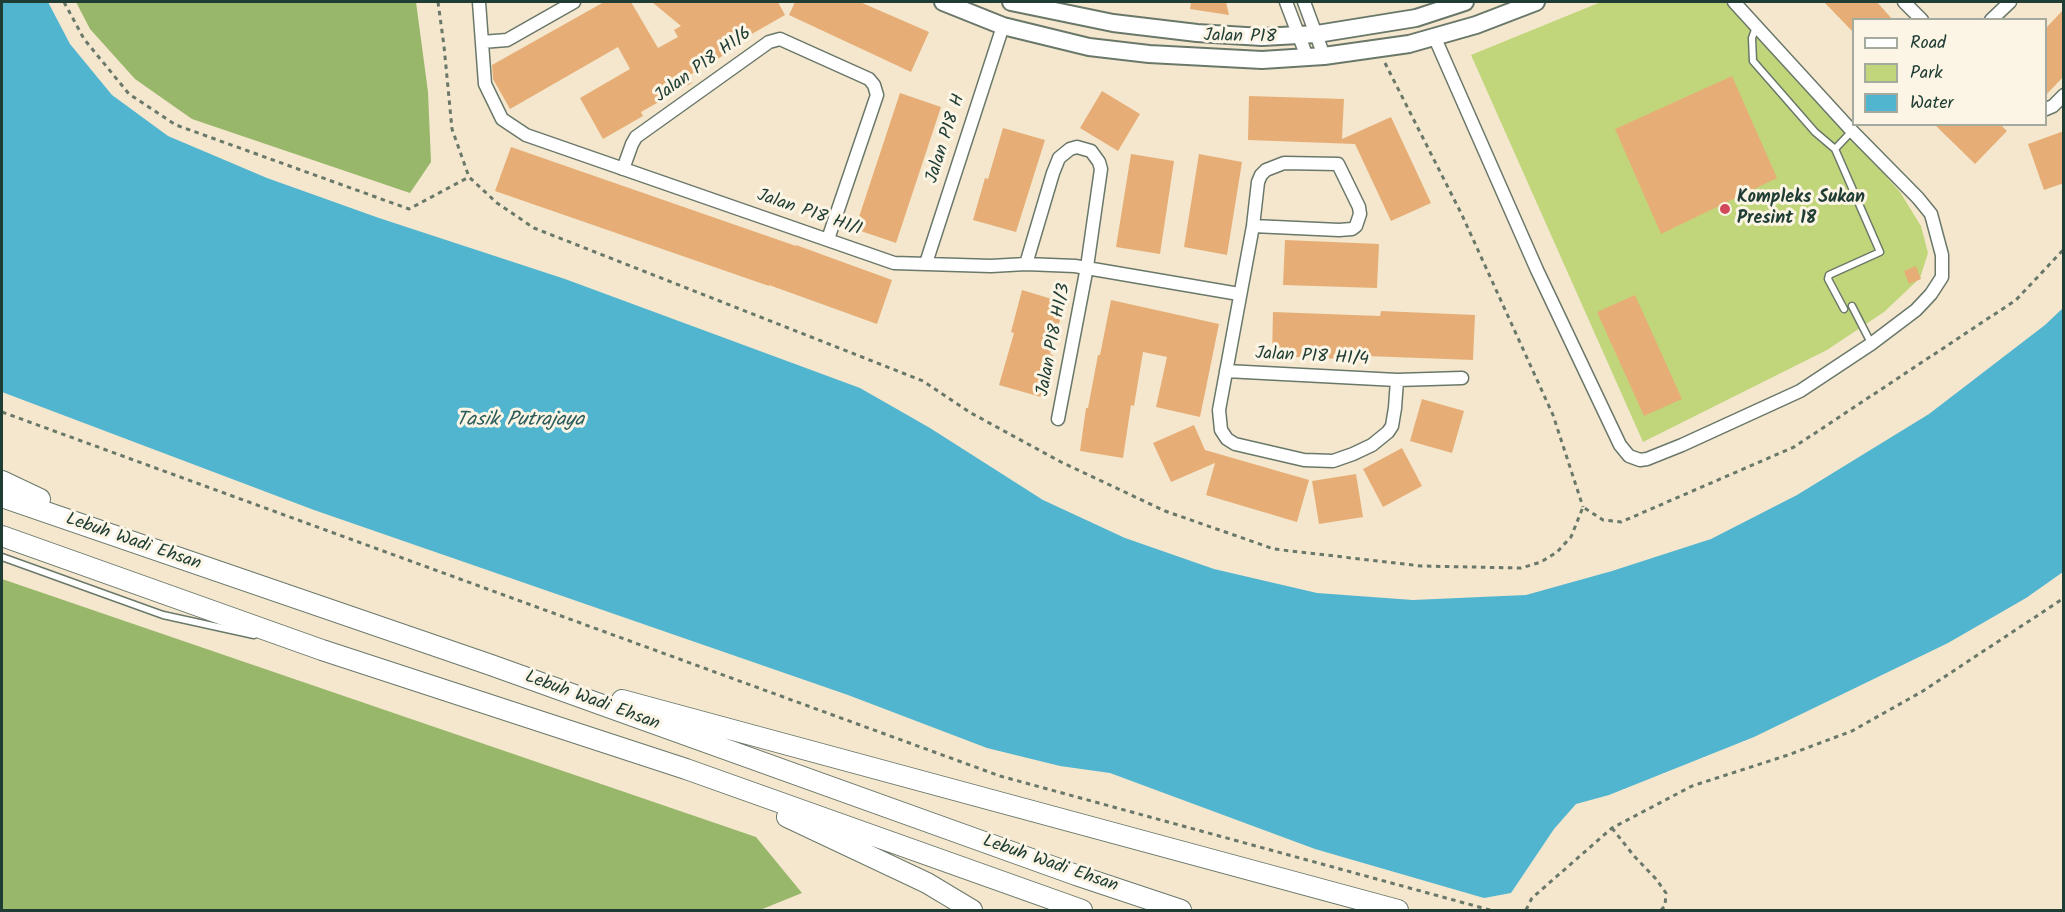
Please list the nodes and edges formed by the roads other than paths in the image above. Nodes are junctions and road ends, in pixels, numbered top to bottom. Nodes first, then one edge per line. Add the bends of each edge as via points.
1 (479, 2) edge
2 (574, 2) edge
3 (943, 2) edge
4 (1011, 2) edge
5 (1286, 2) edge
6 (1304, 2) edge
7 (1465, 2) edge
8 (1536, 2) edge
9 (1734, 2) edge
10 (1904, 2) edge
11 (2010, 2) edge
12 (1920, 18) edge
13 (1993, 18) edge
14 (1003, 26) junction
15 (1756, 26) junction
16 (1317, 34) junction
17 (1434, 36) junction
18 (1299, 37) junction
19 (482, 42) junction
20 (1324, 56) junction
21 (1307, 57) junction
22 (2064, 95) edge
23 (2047, 109) edge
24 (1852, 131) junction
25 (1835, 149) junction
26 (624, 169) junction
27 (1252, 226) junction
28 (828, 239) junction
29 (926, 263) junction
30 (1026, 264) junction
31 (1087, 267) junction
32 (1239, 294) junction
33 (1852, 306) dead end
34 (1844, 309) dead end
35 (1871, 344) junction
36 (1226, 371) junction
37 (1462, 378) dead end
38 (1397, 380) junction
39 (1058, 419) dead end
40 (2, 481) edge
41 (2, 497) edge
42 (2, 536) edge
43 (137, 544) junction
44 (2, 557) edge
45 (322, 650) junction
46 (491, 665) junction
47 (686, 770) junction
48 (972, 910) edge
49 (1082, 910) edge
50 (1181, 910) edge
51 (1398, 910) edge

1 - 19 street, Jalan P18 H1/1
2 - 19 street via 507,40
3 - 14 street, Jalan P18
4 - 18 street, Jalan P18 via 1113,23 1197,33
5 - 18 street
6 - 16 street
7 - 16 street, Jalan P18 via 1416,18
8 - 17 street, Jalan P18
9 - 15 street
10 - 12 street
11 - 13 street
14 - 21 street, Jalan P18 via 1089,47 1149,54 1262,60
14 - 29 street, Jalan P18 H
15 - 24 street
15 - 25 lane via 1753,61 1815,132
16 - 18 street, Jalan P18
16 - 20 street
17 - 20 street, Jalan P18 via 1408,44
17 - 35 street via 1551,300 1620,445 1629,456 1647,459 1800,391
18 - 21 street
19 - 26 street, Jalan P18 H1/1 via 485,84 502,118 526,135
20 - 21 street, Jalan P18
22 - 23 street
24 - 25 lane
24 - 35 street via 1931,214 1942,255 1942,277 1931,294
25 - 34 lane via 1880,252 1829,275
26 - 28 street, Jalan P18 H1/1
26 - 28 street, Jalan P18 H1/6 via 636,137 769,42 780,39 869,79 877,95
27 - 27 street, Jalan P18 H1/4 via 1261,175 1284,163 1338,164 1359,207 1360,214 1352,229
27 - 32 street, Jalan P18 H1/4
28 - 29 street, Jalan P18 H1/1 via 894,262
29 - 30 street, Jalan P18 H1/1
30 - 31 street, Jalan P18 H1/1
30 - 31 street, Jalan P18 H1/3 via 1053,173 1064,152 1077,147 1090,151 1101,169
31 - 32 street, Jalan P18 H1/1
31 - 39 street, Jalan P18 H1/3
32 - 36 street, Jalan P18 H1/4
33 - 35 lane
36 - 38 street, Jalan P18 H1/4
36 - 38 street, Jalan P18 H1/4 via 1219,420 1227,439 1304,460 1333,460 1383,437 1392,426
37 - 38 street, Jalan P18 H1/4
40 - 43 main road
41 - 43 main road, Lebuh Wadi Ehsan
42 - 45 main road, Lebuh Wadi Ehsan
43 - 46 main road, Lebuh Wadi Ehsan
44 - 45 lane via 162,615
45 - 47 main road, Lebuh Wadi Ehsan
46 - 50 main road, Lebuh Wadi Ehsan
46 - 51 main road
47 - 48 main road via 927,883
47 - 49 main road, Lebuh Wadi Ehsan

